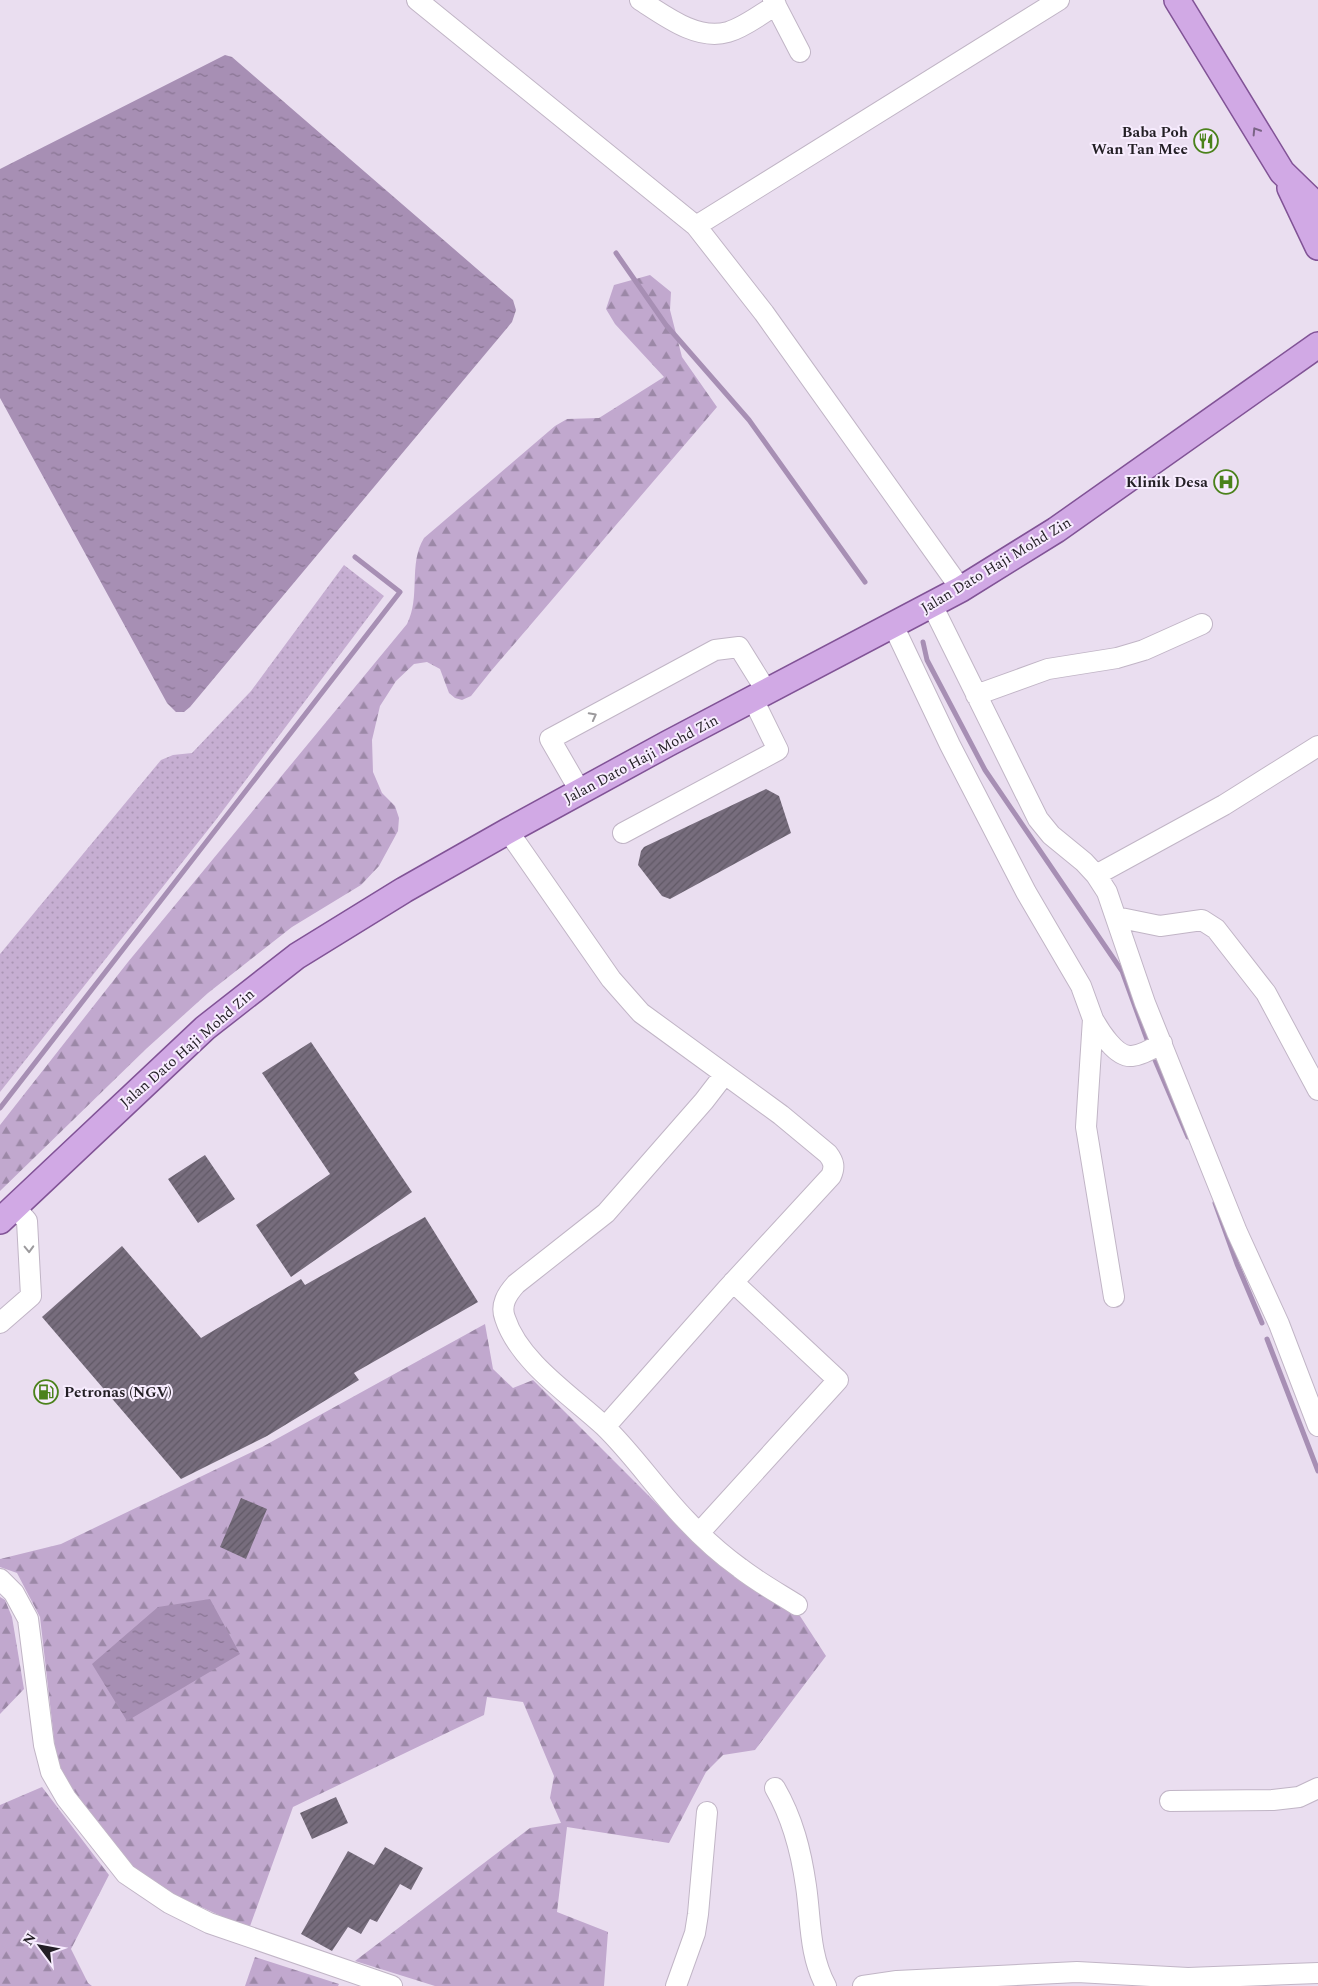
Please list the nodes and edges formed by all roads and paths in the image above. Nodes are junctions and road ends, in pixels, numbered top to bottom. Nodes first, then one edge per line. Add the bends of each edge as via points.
1 (417, 0) edge
2 (640, 0) edge
3 (1059, 0) edge
4 (1177, 0) edge
5 (774, 2) edge
6 (800, 52) dead end
7 (1282, 172) junction
8 (1318, 207) edge
9 (696, 226) junction
10 (1318, 247) edge
11 (1318, 346) edge
12 (961, 589) junction
13 (932, 605) junction
14 (1202, 624) dead end
15 (892, 626) junction
16 (760, 695) junction
17 (976, 695) junction
18 (1318, 746) edge
19 (580, 791) junction
20 (508, 831) junction
21 (623, 833) dead end
22 (1096, 875) junction
23 (1116, 917) junction
24 (1093, 1019) junction
25 (1153, 1047) junction
26 (724, 1074) junction
27 (1318, 1090) edge
28 (8, 1214) edge
29 (733, 1282) junction
30 (1114, 1297) dead end
31 (0, 1323) edge
32 (1318, 1426) edge
33 (605, 1427) junction
34 (700, 1532) junction
35 (0, 1579) edge
36 (797, 1605) dead end
37 (775, 1788) dead end
38 (1318, 1788) edge
39 (1170, 1801) dead end
40 (707, 1812) dead end
41 (1318, 1972) edge
42 (392, 1986) edge
43 (676, 1986) edge
44 (826, 1986) edge
45 (863, 1986) edge

1 - 9 street
2 - 5 street via 687,28 707,34 728,32 747,23
3 - 9 street
7 -> 4 main road
5 - 6 street
7 - 8 main road
7 - 10 main road
9 - 12 street via 764,313
11 - 12 main road, Jalan Dato Haji Mohd Zin via 1056,530
12 - 13 main road, Jalan Dato Haji Mohd Zin
13 - 15 main road, Jalan Dato Haji Mohd Zin
13 - 17 street
14 - 17 street via 1144,650 1117,658 1048,669
15 - 16 main road, Jalan Dato Haji Mohd Zin
15 - 24 street via 1026,892 1081,986
16 - 19 main road, Jalan Dato Haji Mohd Zin
19 -> 16 street via 550,739 715,650 739,647
16 - 21 street via 778,750
17 - 22 street via 1038,819
18 - 22 street via 1224,805
19 - 20 main road, Jalan Dato Haji Mohd Zin
20 - 26 street via 611,980 641,1013
20 - 28 main road, Jalan Dato Haji Mohd Zin via 322,940 231,1006
22 - 23 street via 1107,892
23 - 25 street via 1145,1003
23 - 27 street via 1160,926 1202,920 1216,929 1266,993
24 - 25 street via 1123,1054 1131,1056
24 - 30 street via 1086,1127
25 - 32 street via 1279,1324
26 - 29 street via 828,1154 834,1169
26 - 33 street via 704,1102 606,1213 507,1294 504,1317 528,1358
28 -> 31 street via 27,1221 31,1296
29 - 33 street
29 - 34 street via 838,1380
33 - 34 street
34 - 36 street via 739,1568
35 - 42 street via 14,1593 28,1619 44,1745 51,1772 66,1798 126,1874 168,1904 209,1923
37 - 44 street via 787,1809 798,1842 814,1959
38 - 39 street via 1299,1797 1273,1800
40 - 43 street via 695,1933
41 - 45 street via 1188,1978 1076,1972 897,1981

